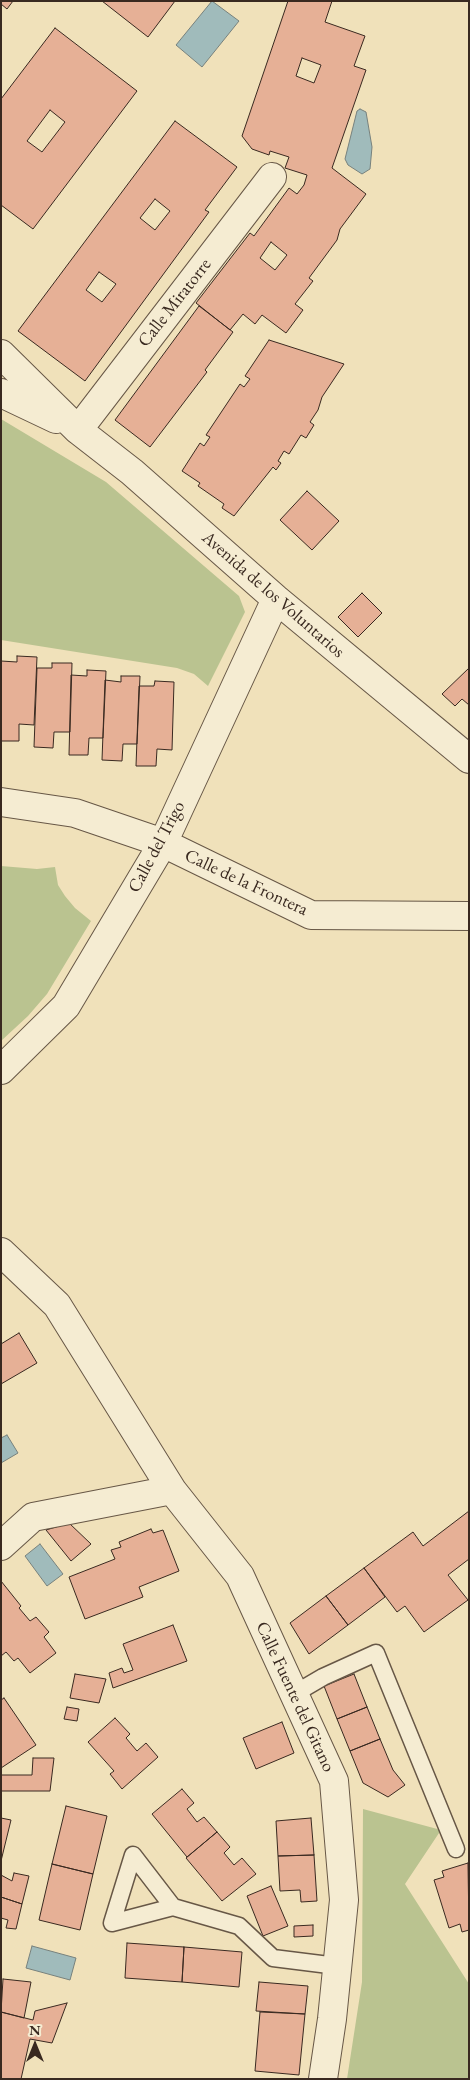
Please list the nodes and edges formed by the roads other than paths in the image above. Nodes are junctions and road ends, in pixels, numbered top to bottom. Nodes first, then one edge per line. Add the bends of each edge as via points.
1 (272, 177) dead end
2 (1, 354) edge
3 (1, 394) edge
4 (78, 430) junction
5 (276, 599) junction
6 (469, 759) edge
7 (1, 802) edge
8 (162, 843) junction
9 (469, 916) edge
10 (1, 1070) edge
11 (5, 1260) edge
12 (172, 1490) junction
13 (1, 1546) edge
14 (294, 1694) junction
15 (456, 1849) dead end
16 (173, 1907) dead end
17 (338, 1966) junction
18 (323, 2079) edge

1 - 4 street, Calle Miratorre
2 - 4 street, Avenida de los Voluntarios
3 - 4 street, Avenida de los Voluntarios
4 - 5 street, Avenida de los Voluntarios via 132,472
5 - 6 street, Avenida de los Voluntarios
5 - 8 street, Calle del Trigo
7 - 8 street, Calle de la Frontera via 75,813
8 - 9 street, Calle de la Frontera via 311,915
8 - 10 street, Calle del Trigo via 66,1006
11 - 12 street, Calle Fuente del Gitano via 57,1305
12 - 13 street via 33,1517
12 - 14 street, Calle Fuente del Gitano via 240,1576
14 - 15 lane via 376,1653
14 - 17 street, Calle Fuente del Gitano via 334,1781 344,1900
16 - 17 lane via 239,1926 273,1958
17 - 18 street, Calle Fuente del Gitano

